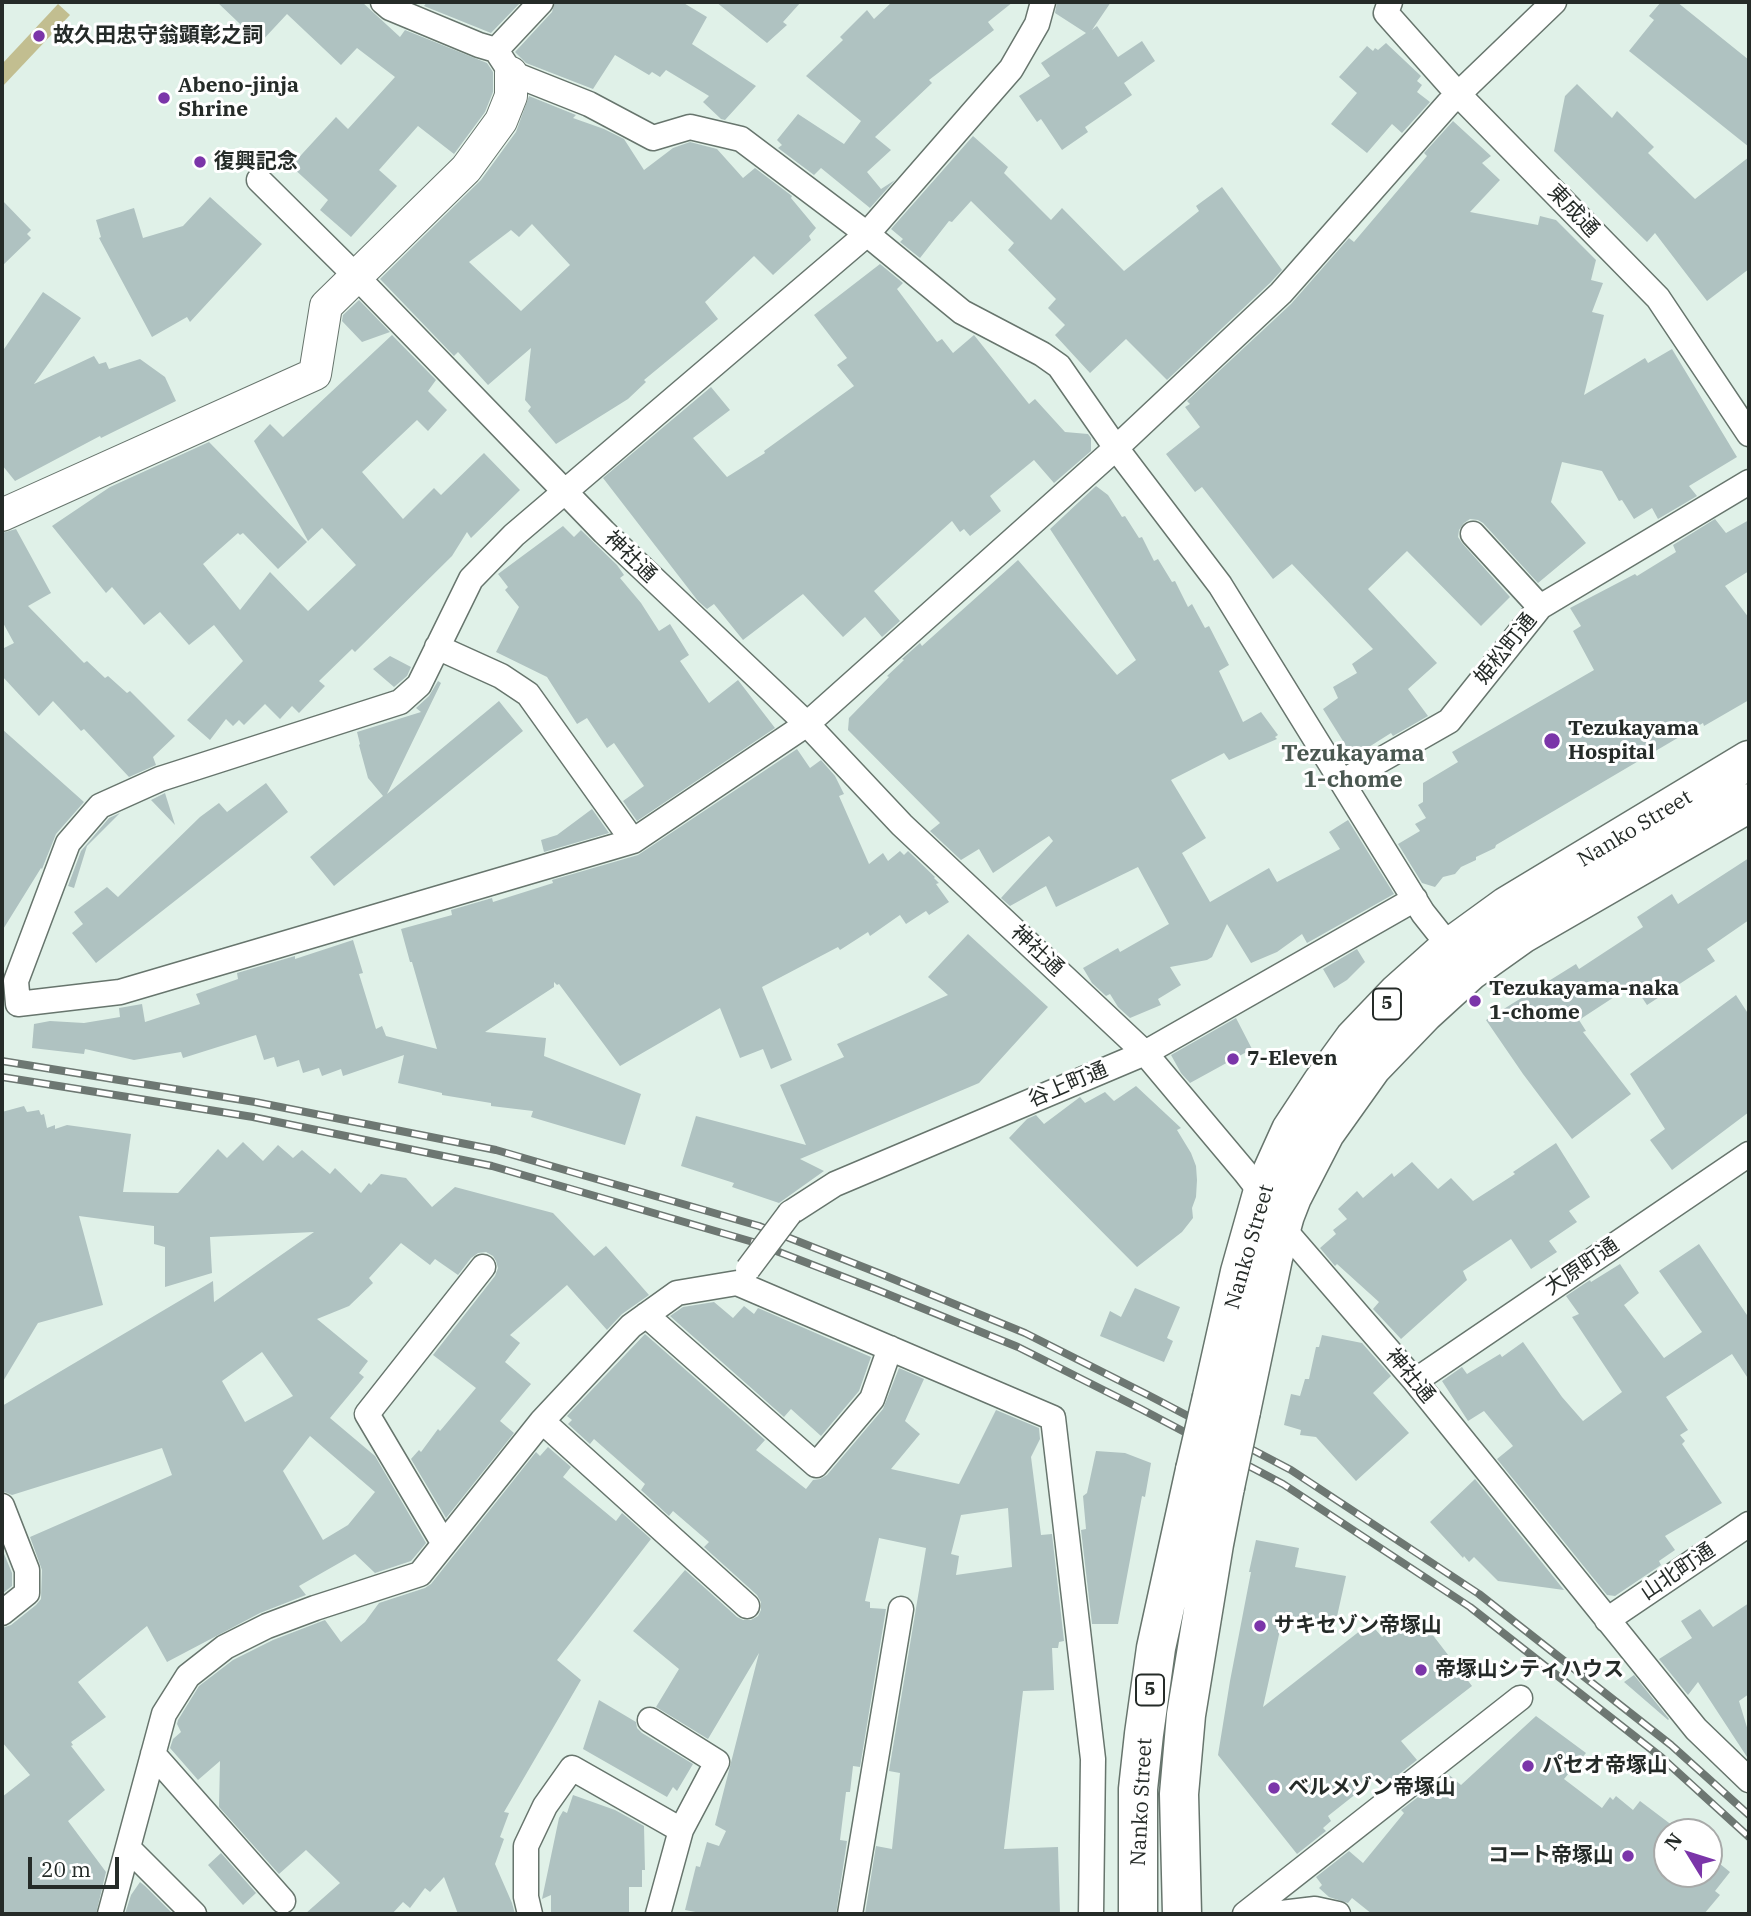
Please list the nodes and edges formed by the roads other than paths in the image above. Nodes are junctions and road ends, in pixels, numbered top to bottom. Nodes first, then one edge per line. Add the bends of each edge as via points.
1 (383, 2) edge
2 (541, 2) edge
3 (1043, 2) edge
4 (1554, 2) edge
5 (1382, 5) edge
6 (503, 62) junction
7 (1458, 94) junction
8 (260, 180) dead end
9 (867, 234) junction
10 (357, 276) junction
11 (1749, 434) edge
12 (1116, 448) junction
13 (1749, 482) edge
14 (565, 492) junction
15 (2, 515) edge
16 (1473, 534) dead end
17 (1540, 607) junction
18 (437, 647) junction
19 (807, 724) junction
20 (1749, 760) edge
21 (1342, 782) junction
22 (1749, 803) edge
23 (633, 841) junction
24 (1415, 899) junction
25 (1450, 947) junction
26 (1145, 1053) junction
27 (1749, 1154) edge
28 (1262, 1194) junction
29 (1281, 1226) junction
30 (483, 1267) dead end
31 (742, 1276) junction
32 (646, 1315) junction
33 (890, 1348) junction
34 (1415, 1381) junction
35 (1226, 1404) junction
36 (542, 1421) junction
37 (1210, 1478) junction
38 (2, 1506) edge
39 (1749, 1524) edge
40 (444, 1544) junction
41 (747, 1606) dead end
42 (901, 1609) dead end
43 (2, 1613) edge
44 (1607, 1620) junction
45 (1520, 1698) dead end
46 (650, 1720) dead end
47 (153, 1754) junction
48 (1749, 1780) edge
49 (681, 1830) junction
50 (128, 1848) junction
51 (283, 1901) dead end
52 (110, 1914) edge
53 (194, 1914) edge
54 (530, 1914) edge
55 (658, 1914) edge
56 (850, 1914) edge
57 (1091, 1914) edge
58 (1138, 1914) edge
59 (1181, 1914) edge
60 (1245, 1914) edge
61 (1273, 1914) edge
62 (1338, 1914) edge

1 - 6 street via 479,45
2 - 6 street
3 - 9 street via 1037,24 1011,69
4 - 7 street
5 - 7 street, 東成通
6 - 9 street via 653,138 690,127 741,139
6 - 10 street via 511,96 501,121 466,169
7 - 11 street, 東成通 via 1658,298
7 - 12 street via 1281,293
8 - 10 street, 神社通
9 - 12 street via 962,312 1059,366
9 - 14 street
10 - 14 street, 神社通
10 - 15 street via 326,306 315,374
12 - 19 street
12 - 21 street via 1220,585
13 - 17 street, 姫松町通
14 - 18 street via 471,579
14 - 19 street, 神社通
16 - 17 street
17 - 21 street, 姫松町通 via 1449,721
18 - 23 street via 501,676 528,694
18 - 23 street via 419,685 400,702 160,779 100,806 68,843 16,981 18,1004 120,992
19 - 23 street
19 - 26 street, 神社通 via 902,824
20 - 25 main road, Nanko Street / 5 via 1507,906
21 - 24 street
22 - 29 main road, Nanko Street / 5 via 1522,934 1423,1013 1372,1067 1325,1133
24 - 25 street
24 - 26 street, 谷上町通
25 - 28 main road, Nanko Street / 5 via 1354,1039 1291,1130
26 - 28 street, 神社通
26 - 31 street, 谷上町通, bridge via 835,1184 790,1213
27 - 34 street, 大原町通
28 - 29 street, 神社通
28 - 35 main road, Nanko Street / 5 via 1240,1272
29 - 34 street, 神社通
29 - 35 main road, Nanko Street / 5
30 - 40 street via 367,1414
31 - 32 street via 677,1293
31 - 33 street
32 - 33 street via 816,1465 872,1399
32 - 36 street
33 - 57 street via 1053,1418 1093,1759
34 - 44 street, 神社通
35 - 37 main road, Nanko Street / 5, bridge
36 - 40 street
36 - 41 street
37 - 58 main road, Nanko Street / 5 via 1156,1648 1138,1789
37 - 59 main road, Nanko Street / 5 via 1214,1544 1186,1715 1179,1794
38 - 43 street via 27,1570 27,1593
39 - 44 street, 山北町通
40 - 47 street via 419,1574 267,1626 225,1647 188,1675 164,1714
42 - 56 street
44 - 48 street, 神社通 via 1696,1729
45 - 60 street
46 - 49 street via 717,1762
47 - 50 street
47 - 51 street
49 - 54 street via 572,1768 545,1806 526,1846
49 - 55 street
50 - 52 street
50 - 53 street
61 - 62 street via 1315,1909

